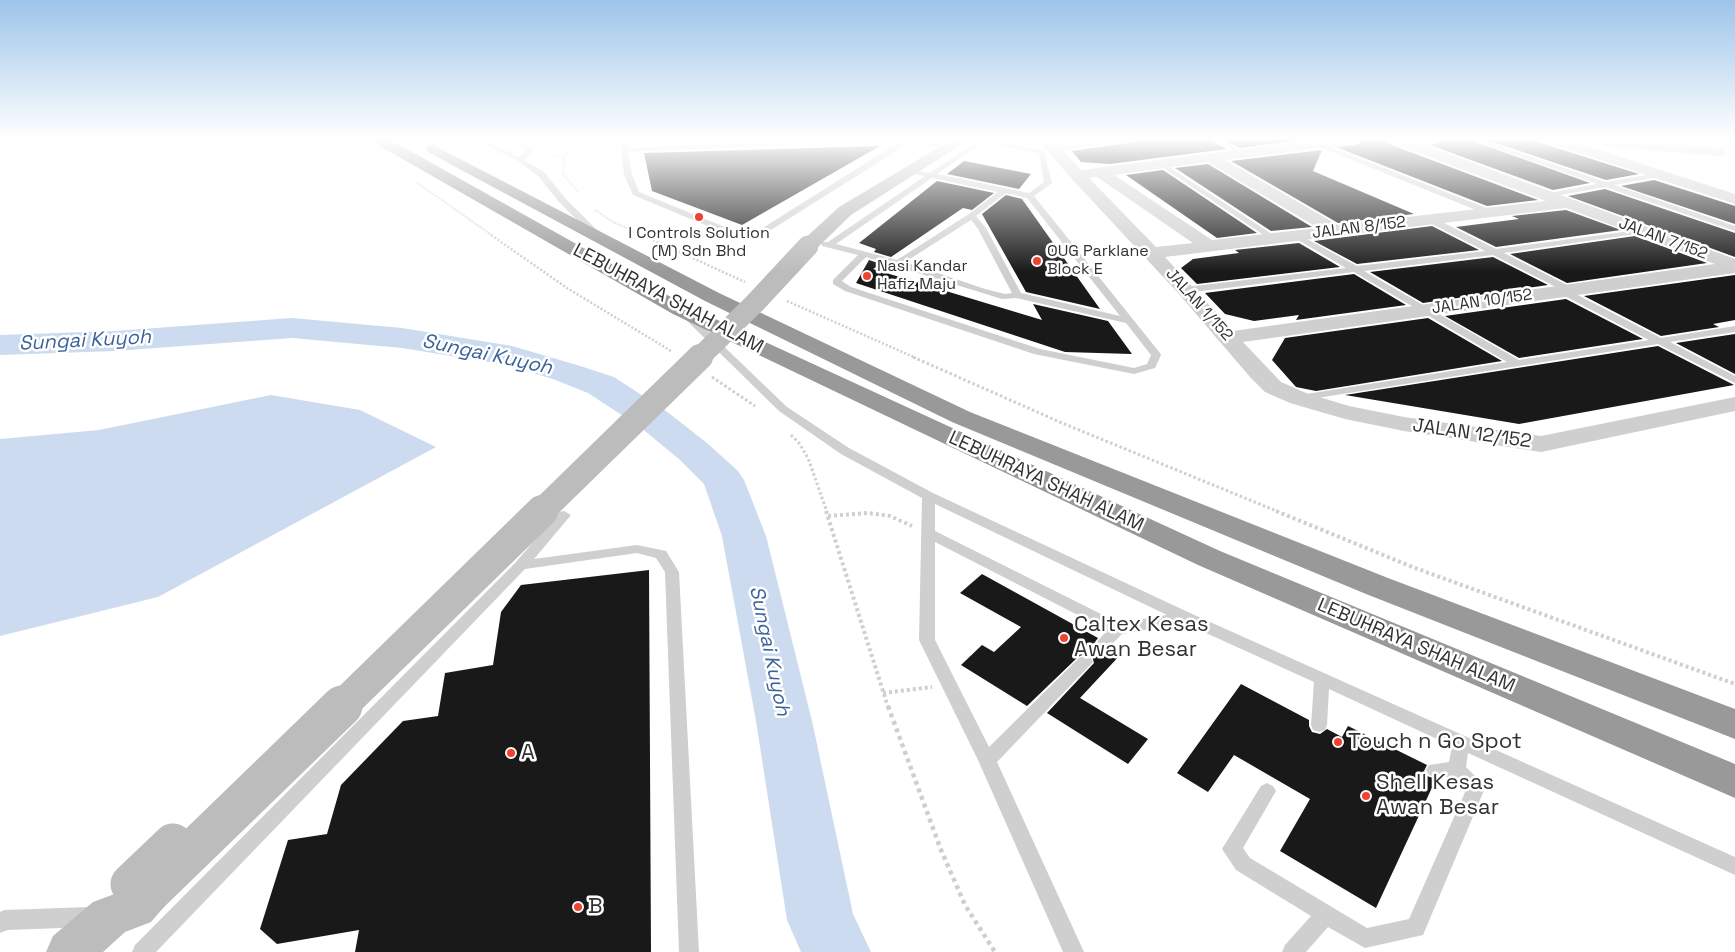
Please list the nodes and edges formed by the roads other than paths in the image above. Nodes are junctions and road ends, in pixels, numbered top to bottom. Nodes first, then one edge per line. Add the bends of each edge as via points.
1 (447, 183) edge
2 (497, 183) edge
3 (549, 183) edge
4 (632, 183) edge
5 (837, 183) edge
6 (885, 183) edge
7 (917, 183) edge
8 (967, 183) edge
9 (1047, 183) edge
10 (1084, 183) edge
11 (1117, 183) edge
12 (1191, 183) edge
13 (1254, 183) edge
14 (1417, 183) edge
15 (1513, 183) edge
16 (1611, 183) edge
17 (1689, 183) edge
18 (1608, 184) junction
19 (1004, 191) junction
20 (1030, 196) junction
21 (1547, 196) junction
22 (1735, 198) edge
23 (1567, 203) junction
24 (1489, 212) junction
25 (972, 216) junction
26 (1430, 219) junction
27 (1735, 228) edge
28 (1335, 231) junction
29 (1643, 232) junction
30 (1296, 235) junction
31 (1274, 238) junction
32 (604, 241) junction
33 (812, 244) junction
34 (1209, 246) junction
35 (1151, 252) junction
36 (1494, 252) junction
37 (864, 254) junction
38 (898, 263) junction
39 (1732, 269) edge
40 (1355, 270) junction
41 (1186, 290) junction
42 (1566, 291) junction
43 (1016, 295) junction
44 (680, 310) junction
45 (1425, 310) junction
46 (1129, 321) junction
47 (1735, 329) edge
48 (1229, 338) junction
49 (1658, 341) junction
50 (1517, 363) junction
51 (1735, 380) edge
52 (1298, 398) junction
53 (1735, 404) edge
54 (928, 496) junction
55 (564, 515) dead end
56 (928, 533) junction
57 (521, 565) junction
58 (1185, 617) junction
59 (1117, 629) junction
60 (1105, 642) dead end
61 (1085, 662) dead end
62 (1322, 679) junction
63 (1735, 724) edge
64 (1319, 725) dead end
65 (1461, 743) junction
66 (987, 760) junction
67 (1457, 769) junction
68 (1436, 770) dead end
69 (1735, 781) edge
70 (1266, 791) dead end
71 (1735, 866) edge
72 (130, 898) junction
73 (1327, 914) junction
74 (0, 923) edge
75 (69, 952) edge
76 (142, 952) edge
77 (689, 952) edge
78 (1074, 952) edge
79 (1292, 952) edge

1 - 44 highway, LEBUHRAYA SHAH ALAM
2 - 32 highway, LEBUHRAYA SHAH ALAM
3 - 32 lane
4 - 5 lane via 636,193 657,203 744,234 762,230
6 - 33 street via 845,211
7 - 33 lane
8 - 19 lane
9 - 20 lane
10 - 35 street, JALAN 1/152
11 - 34 street
12 - 31 lane
13 - 28 street
14 - 24 lane
15 - 21 street, JALAN 7/152
16 - 18 lane
17 - 22 street
18 - 21 lane
18 - 27 lane
19 - 20 lane
19 - 25 lane
20 - 46 lane
21 - 23 street, JALAN 7/152
23 - 24 street, JALAN 8/152
23 - 29 street, JALAN 7/152
24 - 26 street, JALAN 8/152
25 - 38 lane
25 - 43 lane via 982,228
26 - 28 street, JALAN 8/152
26 - 36 lane
28 - 30 street, JALAN 8/152
29 - 36 lane
29 - 39 street, JALAN 7/152
30 - 31 street, JALAN 8/152
30 - 40 lane
31 - 34 street, JALAN 8/152
32 - 63 highway, LEBUHRAYA SHAH ALAM via 961,417 1377,586
33 - 37 lane
33 - 72 street, bridge via 675,383
34 - 35 street, JALAN 8/152
35 - 41 street, JALAN 1/152
36 - 40 lane
36 - 42 lane
37 - 38 lane
37 - 46 lane via 836,282 848,289 1038,352 1134,371 1151,366 1156,355
38 - 43 lane via 982,291
39 - 42 street, JALAN 10/152
40 - 41 lane
40 - 45 lane
41 - 48 street, JALAN 1/152
42 - 45 street, JALAN 10/152
42 - 49 lane
43 - 46 lane
44 - 54 lane via 783,408 845,451
44 - 69 highway, LEBUHRAYA SHAH ALAM via 1209,558
45 - 48 street, JALAN 10/152
45 - 50 lane
47 - 49 lane
48 - 52 street, JALAN 1/152 via 1273,387
49 - 50 lane
49 - 51 lane
50 - 52 lane
52 - 53 street, JALAN 12/152 via 1404,424 1541,444
54 - 56 lane
54 - 58 lane
55 - 57 lane
56 - 59 lane
56 - 66 lane via 927,640
57 - 76 lane
57 - 77 lane via 637,549 661,554 672,572
58 - 59 lane
58 - 62 lane
59 - 60 lane
61 - 66 lane
62 - 64 lane
62 - 65 lane
65 - 67 lane
65 - 71 lane
66 - 78 lane
67 - 68 lane
67 - 73 lane via 1476,788 1416,928 1365,938
70 - 73 lane via 1232,849 1243,864
72 - 74 lane
72 - 75 street
73 - 79 lane

